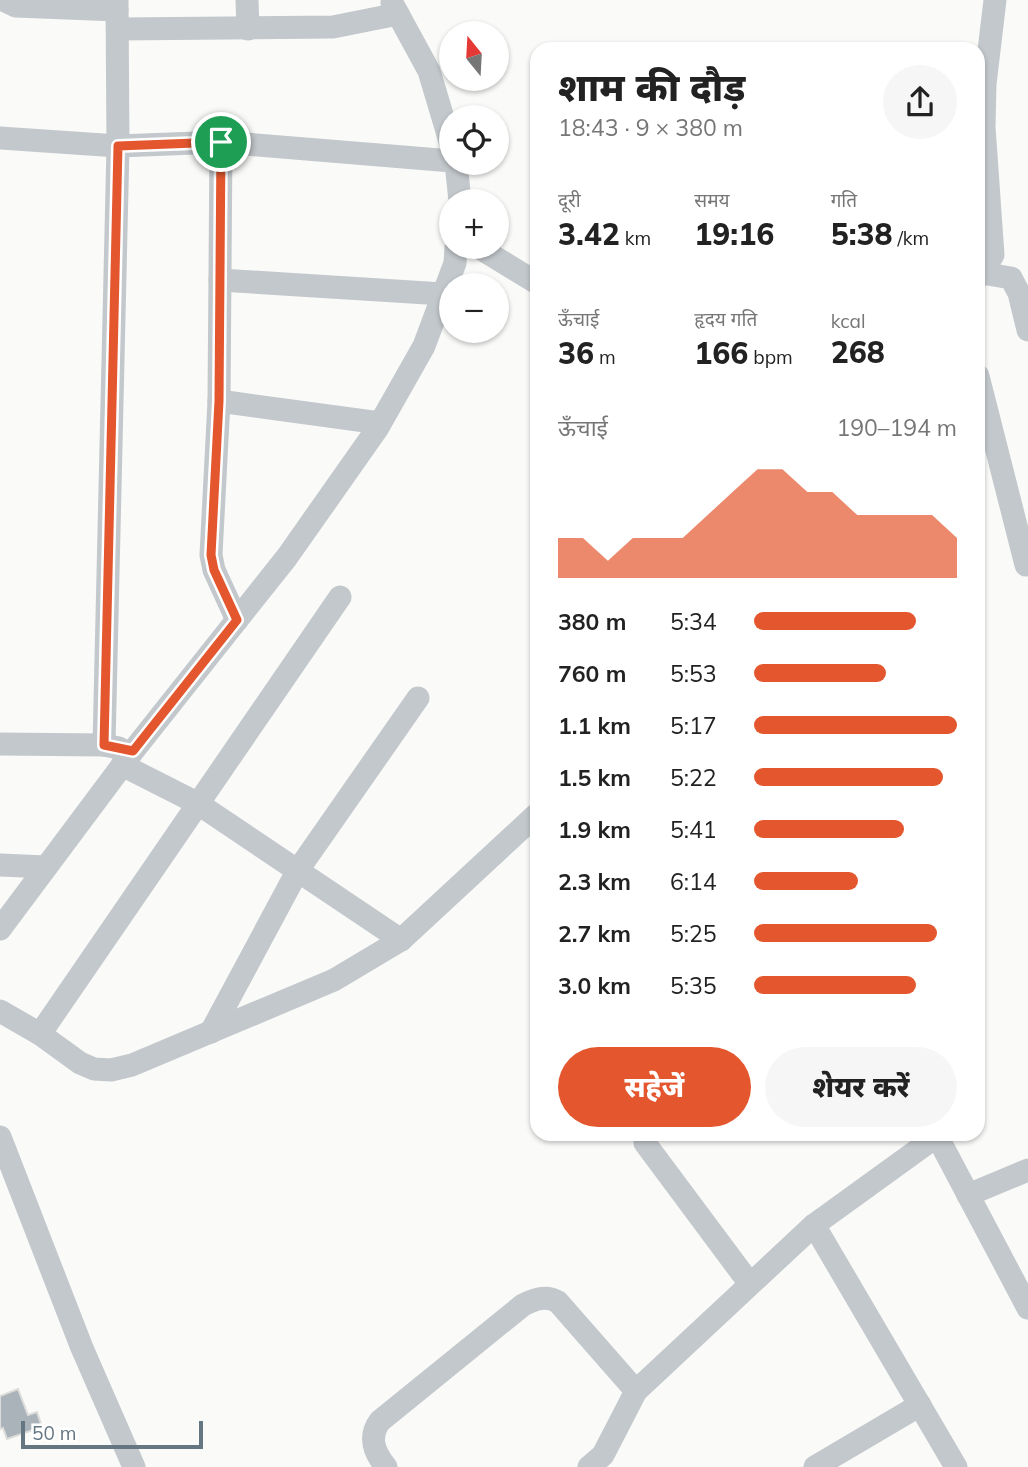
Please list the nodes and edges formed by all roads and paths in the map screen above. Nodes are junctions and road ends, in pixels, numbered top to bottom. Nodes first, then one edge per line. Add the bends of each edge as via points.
1 (3, 0) edge
2 (247, 0) edge
3 (995, 0) edge
4 (394, 7) edge
5 (117, 13) edge
6 (248, 29) junction
7 (985, 84) edge
8 (439, 105) edge
9 (0, 138) edge
10 (985, 141) edge
11 (221, 142) junction
12 (118, 146) junction
13 (439, 161) edge
14 (498, 259) edge
15 (985, 267) edge
16 (985, 275) edge
17 (530, 279) edge
18 (220, 280) junction
19 (439, 294) edge
20 (439, 305) edge
21 (1028, 330) edge
22 (219, 401) junction
23 (985, 404) edge
24 (380, 423) junction
25 (1026, 565) dead end
26 (340, 597) dead end
27 (237, 620) junction
28 (418, 698) dead end
29 (0, 744) edge
30 (104, 745) junction
31 (127, 758) junction
32 (197, 803) junction
33 (530, 820) edge
34 (0, 865) edge
35 (46, 867) junction
36 (298, 870) junction
37 (0, 929) edge
38 (401, 940) junction
39 (0, 1011) edge
40 (211, 1032) junction
41 (40, 1034) junction
42 (0, 1137) edge
43 (929, 1141) edge
44 (939, 1141) edge
45 (645, 1143) dead end
46 (1028, 1170) edge
47 (968, 1195) junction
48 (814, 1225) junction
49 (750, 1284) junction
50 (1028, 1308) edge
51 (636, 1391) junction
52 (920, 1405) junction
53 (601, 1463) edge
54 (134, 1467) edge
55 (386, 1467) edge
56 (815, 1467) edge
57 (956, 1467) edge

1 - 5 street via 16,6
2 - 6 street
3 - 7 street
4 - 6 street via 333,27
4 - 8 street via 429,71
5 - 6 street
5 - 12 street
9 - 12 street
10 - 15 street via 993,254
11 - 12 street
11 - 13 street
11 - 18 street
12 - 30 street
14 - 17 street
16 - 21 street via 1011,278
18 - 19 street
18 - 22 street
20 - 24 street via 424,346
22 - 24 street
22 - 27 street via 211,555
23 - 25 street
24 - 27 street
26 - 32 street
27 - 31 street
28 - 36 street
29 - 30 street
30 - 31 street
31 - 32 street
31 - 35 street
32 - 36 street
32 - 41 street
33 - 38 street
34 - 35 street
35 - 37 street
36 - 38 street
36 - 40 street
38 - 40 street via 334,980
39 - 41 street
40 - 41 street via 111,1070 80,1063
42 - 54 street
43 - 48 street
44 - 47 street
45 - 49 street
46 - 47 street
47 - 50 street
48 - 49 street
48 - 52 street
49 - 51 street
51 - 53 street
51 - 55 street via 558,1302 535,1299 380,1421 374,1430 374,1450
52 - 56 street
52 - 57 street

